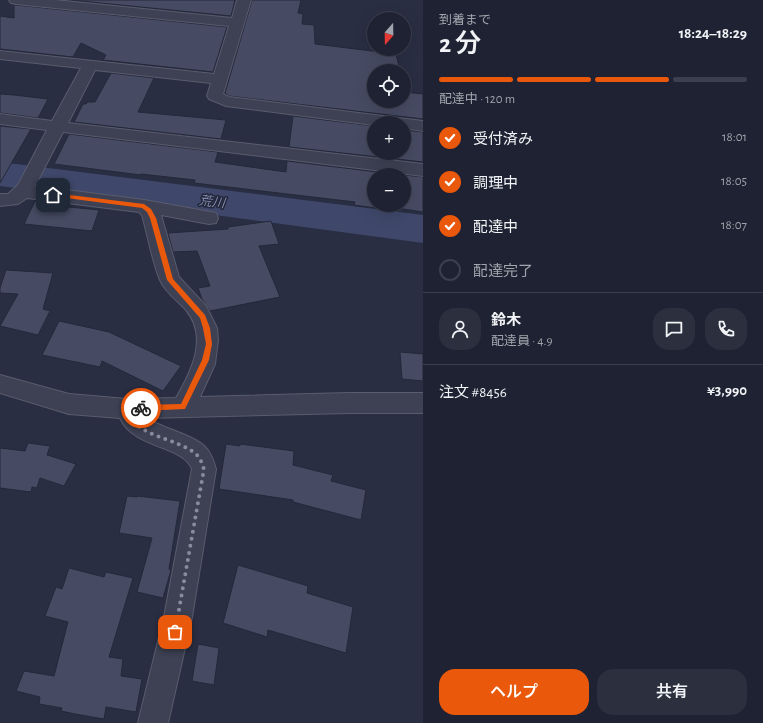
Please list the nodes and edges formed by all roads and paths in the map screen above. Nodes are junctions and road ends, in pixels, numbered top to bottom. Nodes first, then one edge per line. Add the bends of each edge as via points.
1 (16, 0) edge
2 (244, 0) edge
3 (237, 23) junction
4 (0, 55) edge
5 (90, 65) junction
6 (220, 79) junction
7 (0, 119) edge
8 (367, 119) edge
9 (411, 125) edge
10 (59, 126) junction
11 (423, 126) edge
12 (423, 170) edge
13 (23, 191) junction
14 (0, 200) edge
15 (144, 206) junction
16 (209, 218) dead end
17 (0, 384) edge
18 (423, 404) edge
19 (183, 407) junction
20 (127, 409) junction
21 (152, 723) edge

1 - 3 street
2 - 3 street
3 - 6 street
4 - 5 street
5 - 6 street
5 - 10 street
6 - 8 street via 215,96 226,102
7 - 10 street
9 - 11 street
10 - 12 street
10 - 13 street
13 - 14 street via 10,201
13 - 15 street
15 - 16 street
15 - 19 street via 151,213 170,280 194,306 206,328 209,344 205,360
17 - 20 street via 68,404
18 - 19 street
19 - 20 street
20 - 21 street via 134,422 142,428 197,455 204,469 178,617

